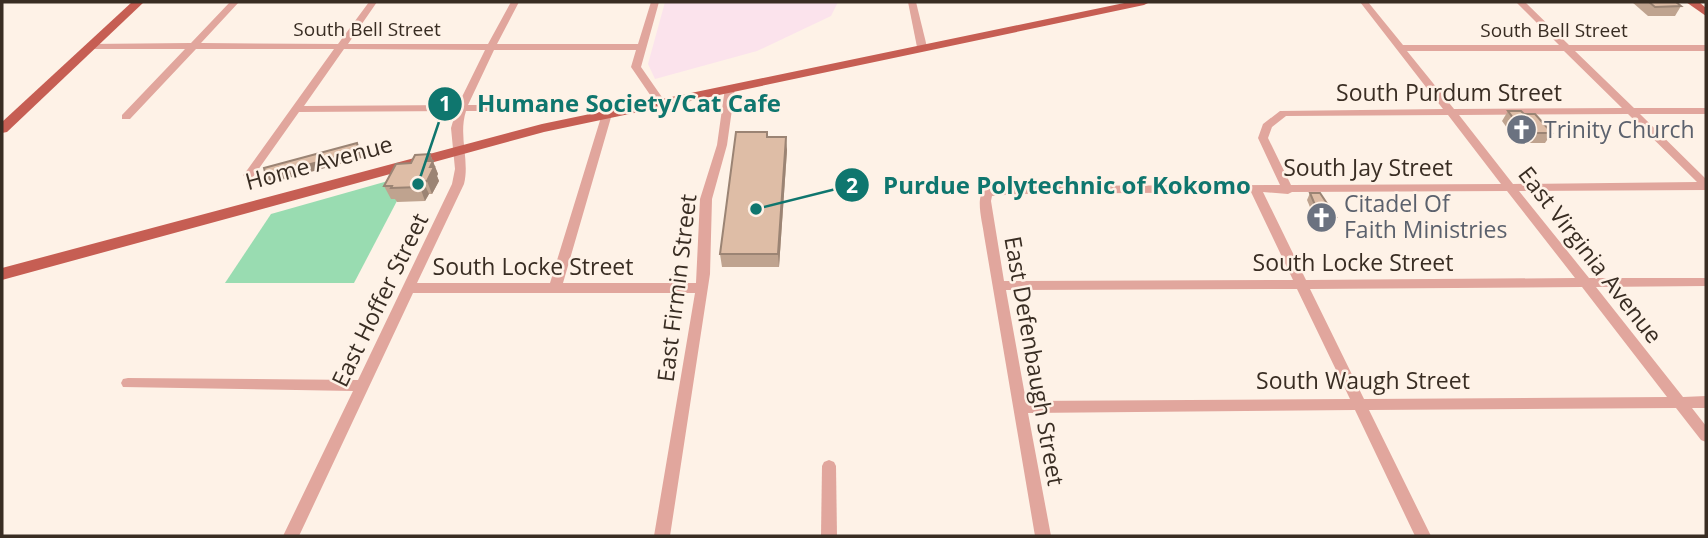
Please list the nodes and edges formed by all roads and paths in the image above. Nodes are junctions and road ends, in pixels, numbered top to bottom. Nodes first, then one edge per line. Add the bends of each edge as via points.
1 (138, 2) edge
2 (235, 2) edge
3 (373, 2) edge
4 (514, 2) edge
5 (654, 2) edge
6 (912, 2) edge
7 (1143, 2) edge
8 (1364, 2) edge
9 (1520, 2) edge
10 (1692, 2) edge
11 (1706, 13) edge
12 (92, 46) junction
13 (192, 46) junction
14 (341, 46) junction
15 (493, 46) junction
16 (642, 47) junction
17 (922, 47) junction
18 (1401, 48) junction
19 (1567, 48) junction
20 (1706, 48) edge
21 (730, 88) junction
22 (661, 103) junction
23 (544, 108) dead end
24 (297, 109) junction
25 (462, 109) junction
26 (1632, 111) junction
27 (1706, 111) edge
28 (1450, 112) junction
29 (607, 114) junction
30 (125, 117) dead end
31 (2, 129) edge
32 (457, 149) junction
33 (250, 175) dead end
34 (1706, 186) edge
35 (1511, 188) junction
36 (1255, 190) junction
37 (1288, 190) junction
38 (988, 193) joint
39 (2, 274) edge
40 (1706, 282) edge
41 (1587, 283) junction
42 (1300, 284) junction
43 (1000, 286) junction
44 (407, 288) junction
45 (555, 288) junction
46 (701, 288) junction
47 (128, 383) dead end
48 (361, 386) junction
49 (1680, 402) junction
50 (1706, 402) edge
51 (1358, 404) junction
52 (1021, 407) junction
53 (1706, 436) edge
54 (829, 466) dead end
55 (291, 536) edge
56 (662, 536) edge
57 (829, 536) edge
58 (1044, 536) edge
59 (1423, 536) edge

1 - 12 main road
2 - 13 street
3 - 14 street
4 - 15 street, East Hoffer Street
5 - 16 street
6 - 17 street
7 - 17 main road, Home Avenue
8 - 18 street, East Virginia Avenue
9 - 19 street
10 - 11 main road
12 - 13 street, South Bell Street
12 - 31 main road
13 - 14 street, South Bell Street
13 - 30 street
14 - 15 street, South Bell Street
14 - 24 street
15 - 16 street, South Bell Street
15 - 25 street, East Hoffer Street
16 - 22 street via 636,67
17 - 21 main road, Home Avenue
18 - 19 street, South Bell Street
18 - 28 street, East Virginia Avenue
19 - 20 street, South Bell Street
19 - 26 street
21 - 22 main road, Home Avenue
21 - 46 street, East Firmin Street via 722,145 706,199
22 - 29 main road, Home Avenue
23 - 25 street
24 - 25 street
24 - 33 street
25 - 32 street, East Hoffer Street
26 - 27 street, South Purdum Street
26 - 28 street, South Purdum Street
26 - 34 street
28 - 35 street, East Virginia Avenue
28 - 37 street, South Purdum Street via 1297,112 1279,116 1267,126 1263,138
29 - 32 main road, Home Avenue
29 - 45 street
32 - 39 main road, Home Avenue
32 - 44 street, East Hoffer Street via 460,179
34 - 35 street, South Jay Street
35 - 37 street, South Jay Street
35 - 41 street, East Virginia Avenue
36 - 37 street, South Jay Street
36 - 38 street, South Jay Street
36 - 42 street
38 - 43 street, East Defenbaugh Street via 985,201
40 - 41 street, South Locke Street
41 - 42 street, South Locke Street
41 - 49 street, East Virginia Avenue
42 - 43 street, South Locke Street
42 - 51 street
43 - 52 street, East Defenbaugh Street
44 - 45 street, South Locke Street
44 - 48 street, East Hoffer Street
45 - 46 street, South Locke Street
46 - 56 street, East Firmin Street
47 - 48 street
48 - 55 street, East Hoffer Street
49 - 50 street, South Waugh Street
49 - 51 street, South Waugh Street
49 - 53 street, East Virginia Avenue
51 - 52 street, South Waugh Street
51 - 59 street
52 - 58 street, East Defenbaugh Street
54 - 57 street

